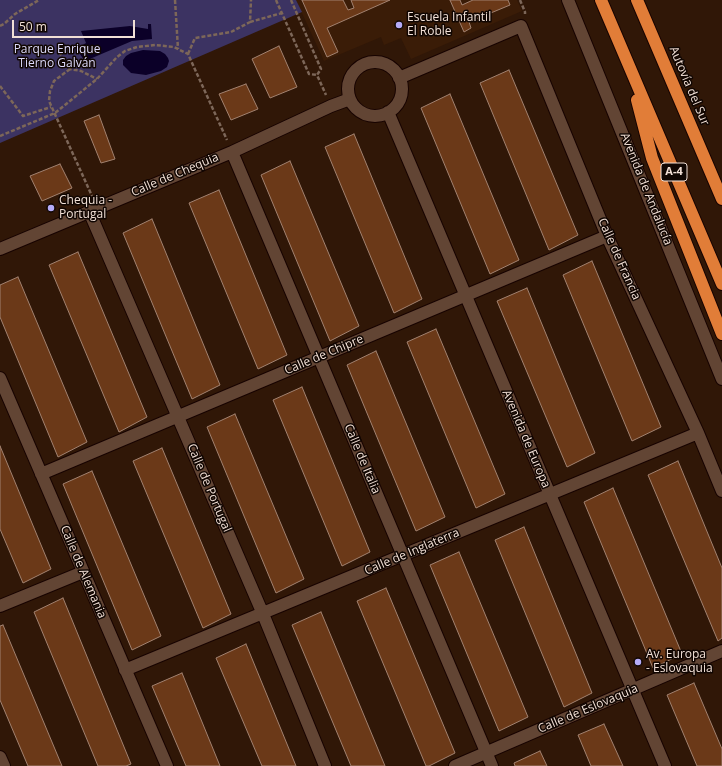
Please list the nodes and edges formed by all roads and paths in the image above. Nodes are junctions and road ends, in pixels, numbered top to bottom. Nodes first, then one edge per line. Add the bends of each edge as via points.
1 (39, 0) edge
2 (175, 0) edge
3 (251, 0) edge
4 (276, 0) edge
5 (291, 0) edge
6 (568, 0) edge
7 (600, 0) edge
8 (637, 0) edge
9 (282, 13) junction
10 (250, 22) junction
11 (0, 26) edge
12 (178, 50) junction
13 (59, 52) dead end
14 (188, 54) junction
15 (626, 61) junction
16 (70, 69) junction
17 (317, 75) junction
18 (399, 78) junction
19 (97, 79) junction
20 (0, 86) edge
21 (350, 99) junction
22 (331, 106) junction
23 (51, 107) junction
24 (388, 112) junction
25 (55, 113) junction
26 (0, 136) edge
27 (232, 152) junction
28 (722, 198) edge
29 (93, 210) junction
30 (607, 236) junction
31 (0, 249) edge
32 (722, 284) edge
33 (465, 295) junction
34 (722, 334) edge
35 (319, 357) junction
36 (0, 378) edge
37 (722, 379) edge
38 (178, 416) junction
39 (698, 433) junction
40 (41, 474) junction
41 (722, 490) edge
42 (550, 495) junction
43 (403, 555) junction
44 (83, 572) junction
45 (0, 606) edge
46 (263, 614) junction
47 (722, 651) edge
48 (126, 670) junction
49 (633, 690) junction
50 (486, 753) junction
51 (0, 757) edge
52 (4, 766) edge
53 (167, 766) edge
54 (325, 766) edge
55 (455, 766) edge
56 (492, 766) edge
57 (665, 766) edge

1 - 11 path
2 - 12 path
3 - 10 path
4 - 9 path
5 - 17 path via 321,69
6 - 37 street, Avenida de Andalucía
7 - 15 highway, A-4
8 - 28 highway, Autovía del Sur
9 - 10 path
9 - 17 path via 309,74
10 - 14 path via 231,32 195,38
12 - 14 path
12 - 19 path via 174,47 155,45 125,51
13 - 16 path
14 - 27 path
15 - 32 highway, A-4
15 - 34 highway via 652,158
16 - 19 path
16 - 23 path via 54,81 50,91
17 - 22 path
18 - 21 street via 390,66 383,63 368,63 355,71 351,77 348,92
18 - 24 street via 402,85 399,101
18 - 30 street, Calle de Francia via 521,26
19 - 25 path
20 - 23 path via 23,116
21 - 22 street, Calle de Chequia
21 - 24 street via 359,111 366,114 381,115
22 - 27 street, Calle de Chequia
23 - 25 path
24 - 33 street, Avenida de Europa
25 - 26 path
25 - 29 path
27 - 29 street, Calle de Chequia
27 - 35 street, Calle de Italia
29 - 31 street, Calle de Chequia
29 - 38 street, Calle de Portugal
30 - 33 street, Calle de Chipre
30 - 39 street, Calle de Francia
33 - 35 street, Calle de Chipre
33 - 42 street, Avenida de Europa
35 - 38 street, Calle de Chipre
35 - 43 street, Calle de Italia
36 - 40 street, Calle de Alemania
38 - 40 street, Calle de Chipre
38 - 46 street, Calle de Portugal
39 - 41 street, Calle de Francia
39 - 42 street, Calle de Inglaterra
40 - 44 street, Calle de Alemania
42 - 43 street, Calle de Inglaterra
42 - 49 street, Avenida de Europa
43 - 46 street, Calle de Inglaterra
43 - 50 street, Calle de Italia
44 - 45 street
44 - 48 street, Calle de Alemania
46 - 48 street, Calle de Inglaterra
46 - 54 street, Calle de Portugal
47 - 49 street, Calle de Eslovaquia
48 - 53 street, Calle de Alemania
49 - 50 street, Calle de Eslovaquia
49 - 57 street, Avenida de Europa
50 - 55 street, Calle de Eslovaquia
50 - 56 street, Calle de Italia
51 - 52 street

